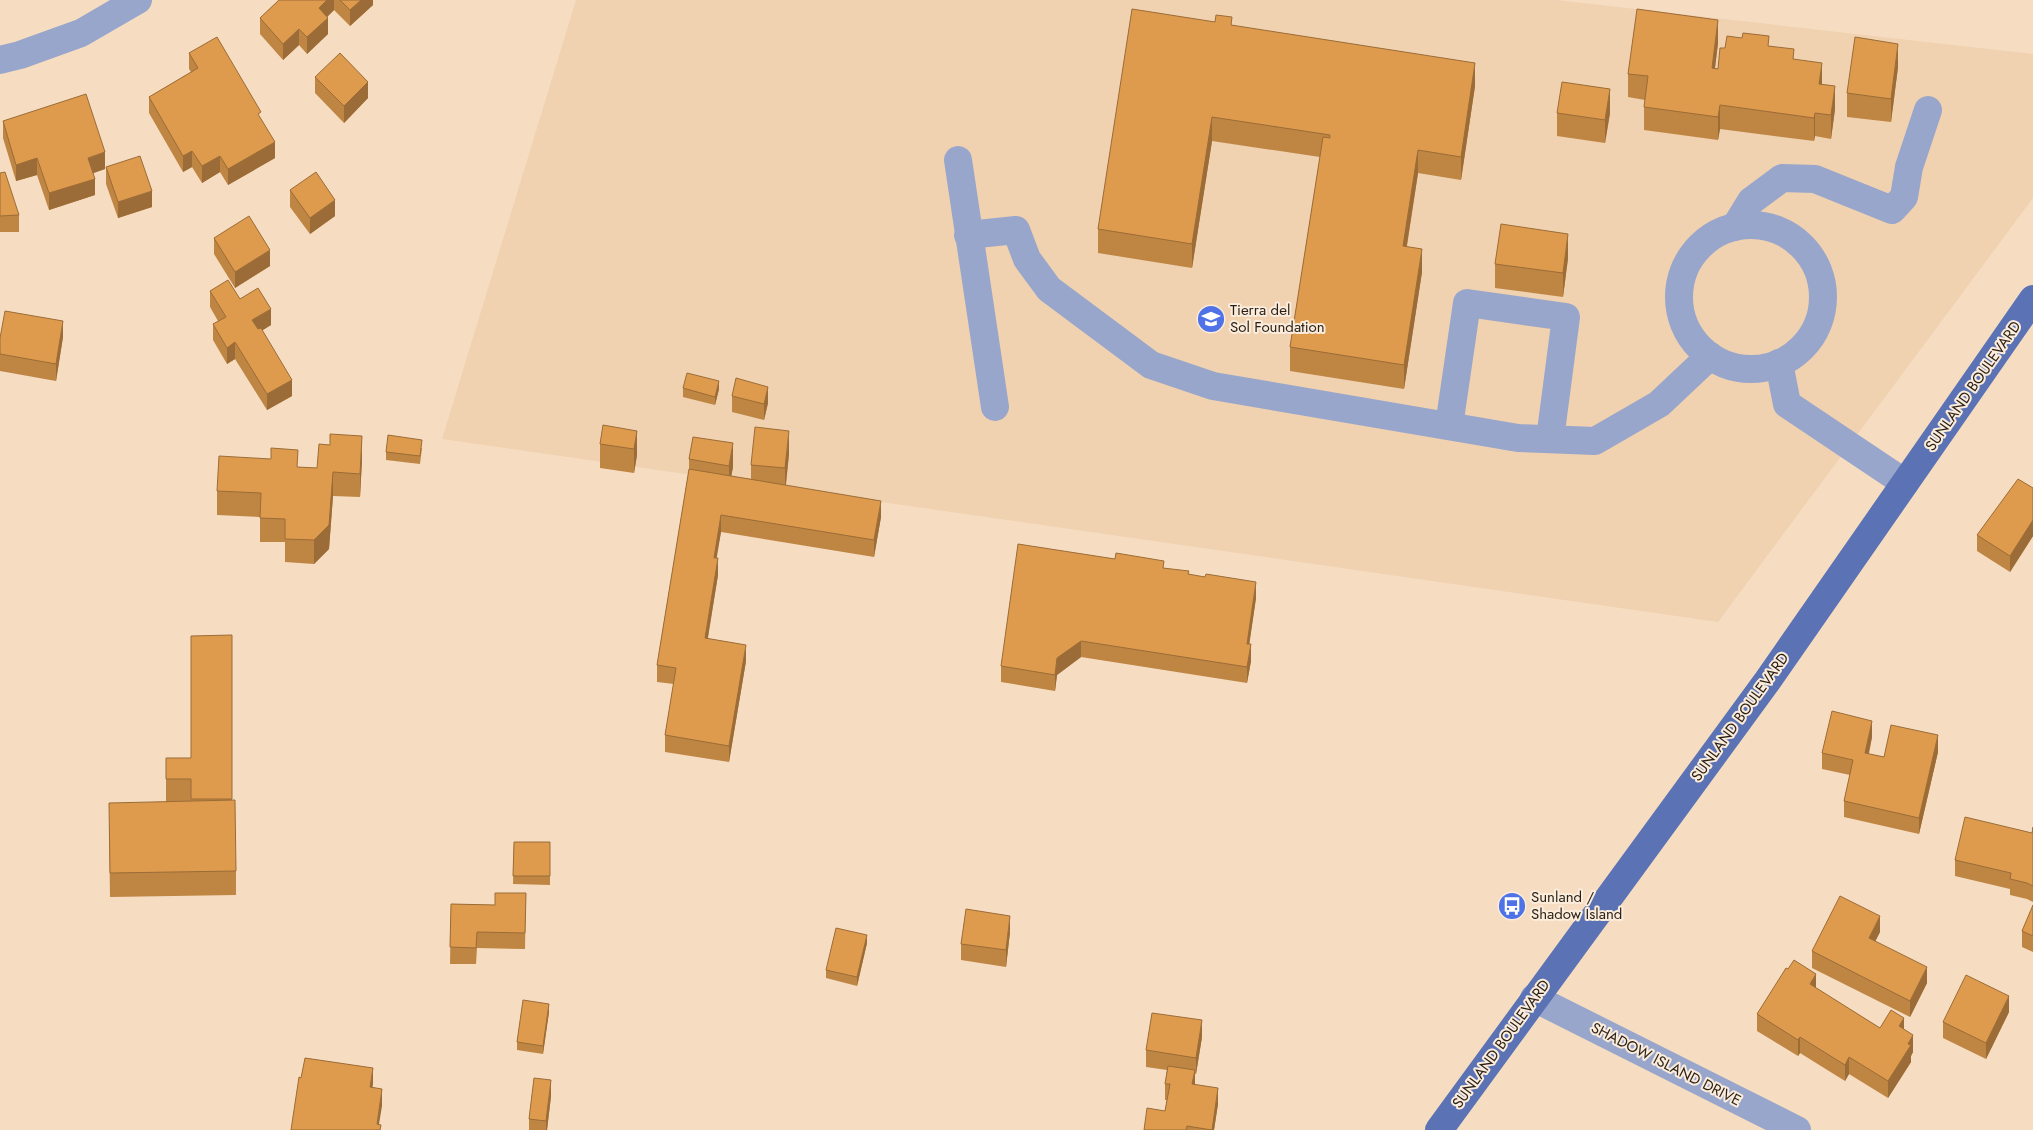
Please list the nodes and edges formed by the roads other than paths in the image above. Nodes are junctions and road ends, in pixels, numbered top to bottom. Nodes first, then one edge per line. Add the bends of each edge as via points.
1 (138, 0) edge
2 (0, 60) edge
3 (1928, 110) dead end
4 (958, 160) dead end
5 (1735, 227) junction
6 (968, 235) junction
7 (2033, 299) edge
8 (1710, 356) junction
9 (1779, 363) junction
10 (995, 407) dead end
11 (1449, 426) junction
12 (1550, 439) junction
13 (1905, 484) junction
14 (1534, 998) junction
15 (1439, 1130) edge
16 (1798, 1130) edge

1 - 2 street via 81,33
3 - 5 street via 1909,167 1904,197 1892,210 1815,179 1782,178 1751,201
4 - 6 street
5 - 8 street via 1712,236 1694,251 1683,272 1679,296 1682,319 1693,340
5 - 9 street via 1759,225 1781,231 1801,245 1816,264 1823,286 1822,310 1814,332 1799,350
6 - 10 street
6 - 11 street via 1016,230 1027,258 1049,288 1151,365 1213,386
7 - 13 main road, SUNLAND BOULEVARD
8 - 9 street via 1732,366 1756,369
8 - 12 street via 1659,404 1595,441
9 - 13 street via 1787,404
11 - 12 street via 1518,438
11 - 12 street via 1467,303 1566,317
13 - 14 main road, SUNLAND BOULEVARD via 1768,680
14 - 15 main road, SUNLAND BOULEVARD
14 - 16 street, SHADOW ISLAND DRIVE

